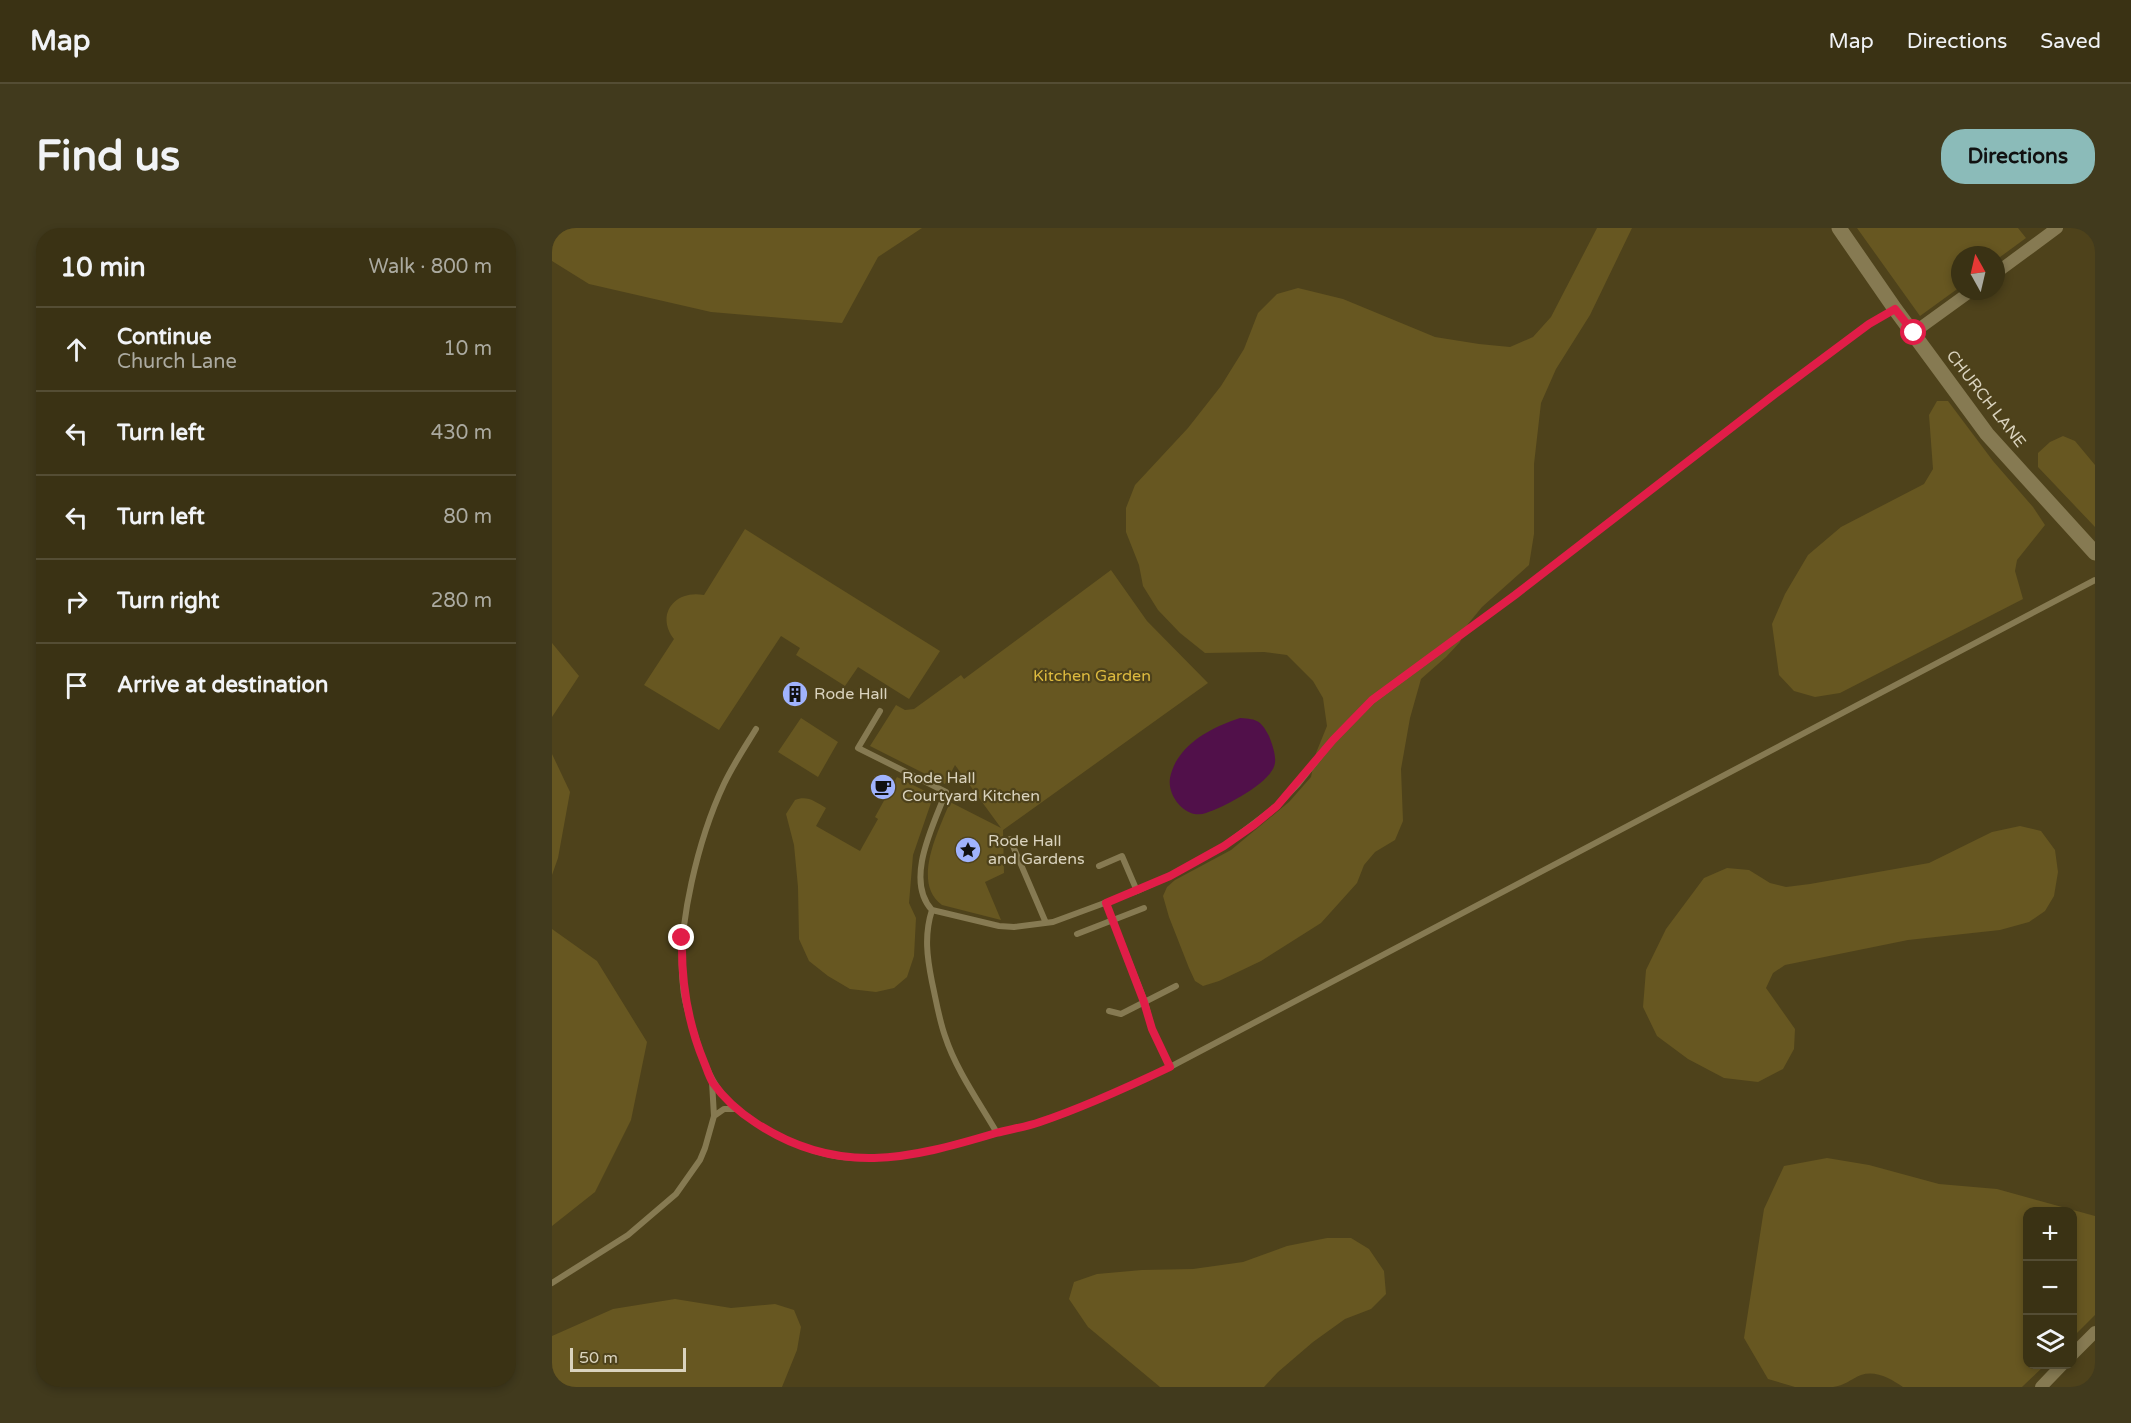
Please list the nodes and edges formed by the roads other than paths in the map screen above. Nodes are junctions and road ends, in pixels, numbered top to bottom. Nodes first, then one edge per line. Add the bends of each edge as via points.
1 (1839, 228) edge
2 (2057, 228) edge
3 (2005, 266) edge
4 (1959, 300) edge
5 (1895, 309) junction
6 (1913, 333) junction
7 (2095, 553) edge
8 (2095, 580) edge
9 (880, 711) dead end
10 (756, 729) dead end
11 (1010, 839) dead end
12 (1099, 866) dead end
13 (1137, 891) junction
14 (1106, 903) junction
15 (1144, 908) dead end
16 (932, 910) junction
17 (1113, 920) junction
18 (1046, 923) junction
19 (1077, 933) dead end
20 (1176, 986) dead end
21 (1144, 1002) junction
22 (1108, 1011) dead end
23 (1170, 1067) junction
24 (712, 1082) junction
25 (736, 1109) junction
26 (714, 1116) junction
27 (997, 1133) junction
28 (552, 1283) edge
29 (2095, 1332) edge
30 (2077, 1351) edge
31 (2059, 1369) edge
32 (2041, 1387) edge

1 - 5 street, CHURCH LANE
2 - 3 street
4 - 6 street
5 - 6 street, CHURCH LANE
5 - 13 lane via 1869,324 1372,700 1277,806 1254,825 1195,863
6 - 7 street, CHURCH LANE via 1987,434
8 - 23 lane
9 - 16 lane via 858,748 946,792 922,860 921,892
10 - 24 lane via 723,784 713,812 689,893 682,938 683,987 700,1053
11 - 18 lane
12 - 13 lane via 1122,856
13 - 14 lane
14 - 17 lane
14 - 18 lane
15 - 17 lane
16 - 18 lane via 999,926
16 - 27 lane via 927,958 945,1036
17 - 19 lane
17 - 21 lane
20 - 21 lane
21 - 22 lane via 1121,1014
21 - 23 lane
23 - 27 lane via 1040,1122
24 - 25 lane
24 - 26 lane
25 - 26 lane via 724,1109
25 - 27 lane via 799,1147 854,1158 935,1150
26 - 28 lane via 700,1160 675,1194 628,1235
29 - 30 street
31 - 32 street

